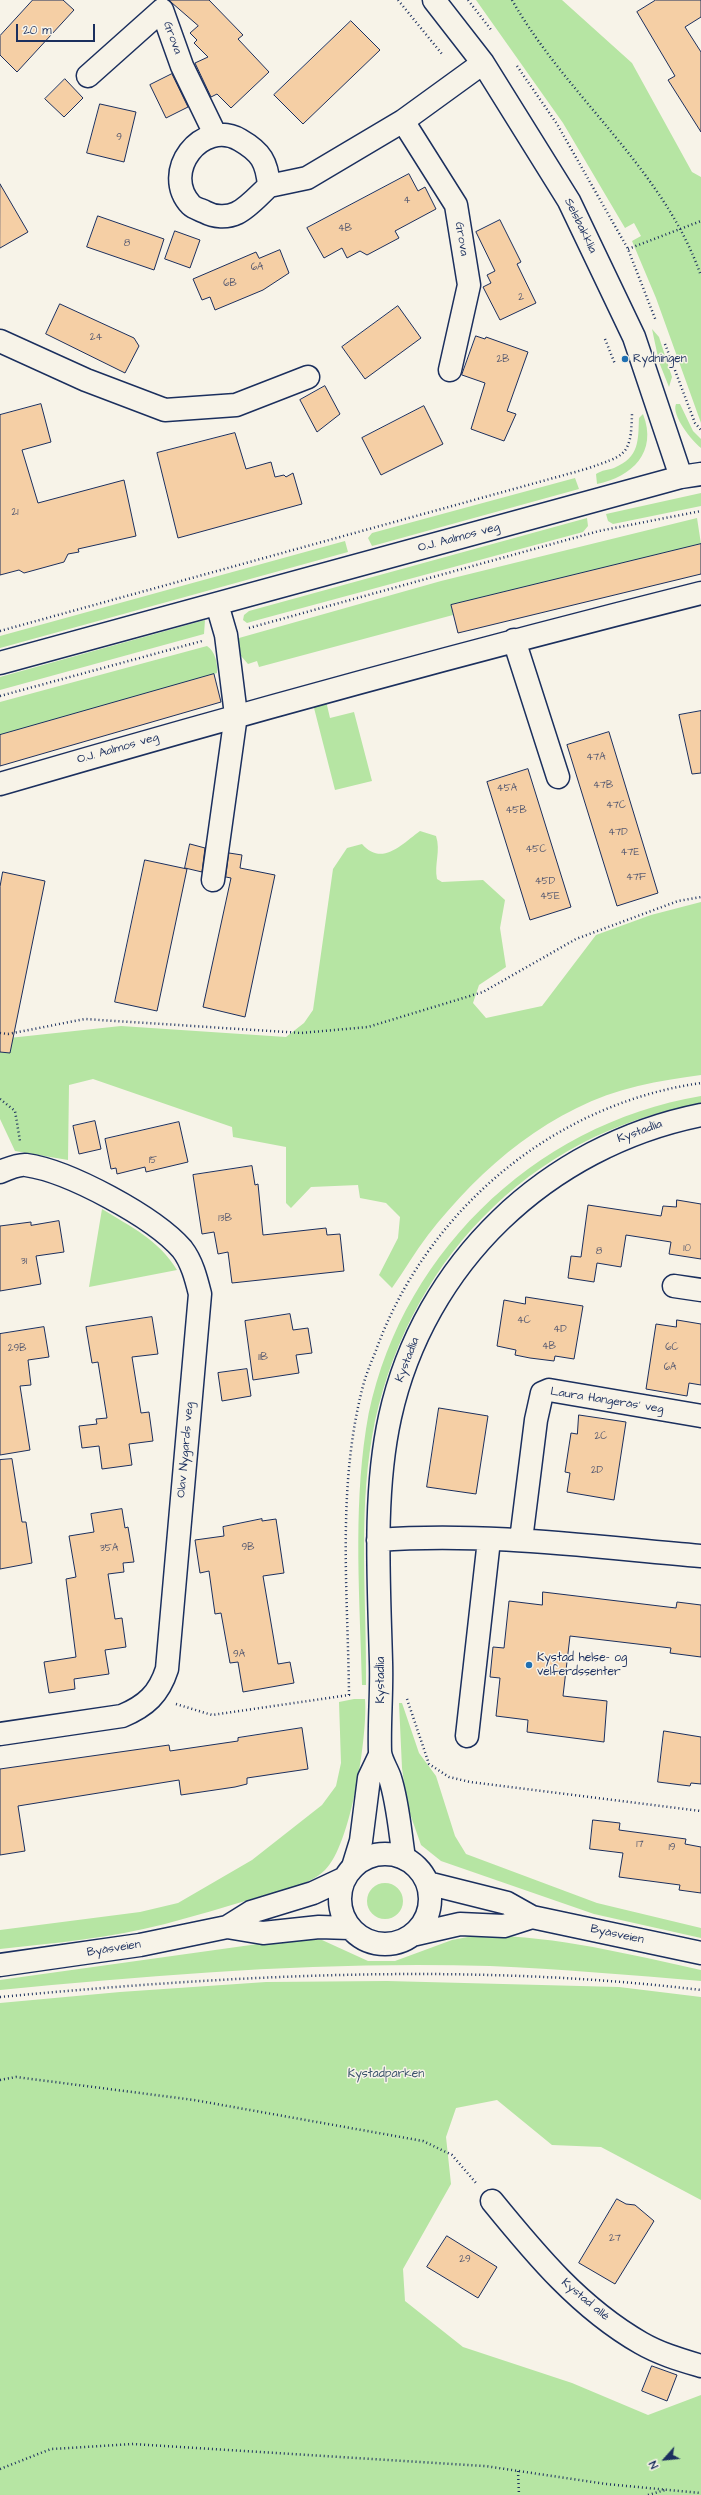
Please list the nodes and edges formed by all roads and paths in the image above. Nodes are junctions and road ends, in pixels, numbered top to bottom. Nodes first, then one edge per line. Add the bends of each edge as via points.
1 (398, 0) edge
2 (434, 0) edge
3 (512, 0) edge
4 (483, 63) junction
5 (88, 76) dead end
6 (462, 78) junction
7 (403, 121) junction
8 (215, 134) junction
9 (269, 186) junction
10 (701, 221) edge
11 (679, 228) junction
12 (628, 250) dead end
13 (701, 276) edge
14 (604, 337) dead end
15 (0, 341) edge
16 (616, 366) dead end
17 (450, 370) dead end
18 (308, 377) dead end
19 (632, 410) dead end
20 (695, 423) dead end
21 (701, 430) edge
22 (691, 475) edge
23 (701, 511) edge
24 (701, 593) edge
25 (217, 604) junction
26 (0, 630) edge
27 (226, 635) junction
28 (514, 640) junction
29 (0, 663) edge
30 (0, 696) edge
31 (236, 715) junction
32 (558, 777) dead end
33 (0, 784) edge
34 (213, 880) dead end
35 (701, 897) edge
36 (0, 1033) edge
37 (0, 1099) edge
38 (701, 1115) edge
39 (24, 1165) junction
40 (0, 1172) edge
41 (674, 1286) dead end
42 (701, 1290) edge
43 (701, 1416) edge
44 (346, 1525) dead end
45 (378, 1540) junction
46 (490, 1540) junction
47 (521, 1540) junction
48 (701, 1556) edge
49 (404, 1691) dead end
50 (154, 1697) junction
51 (0, 1734) edge
52 (467, 1736) dead end
53 (380, 1755) junction
54 (701, 1811) edge
55 (404, 1858) junction
56 (349, 1873) junction
57 (427, 1883) junction
58 (532, 1917) junction
59 (227, 1928) junction
60 (350, 1928) junction
61 (412, 1935) junction
62 (701, 1953) edge
63 (0, 1965) edge
64 (701, 1990) edge
65 (0, 1997) edge
66 (0, 2080) edge
67 (492, 2201) joint
68 (701, 2366) edge
69 (0, 2469) edge
70 (518, 2471) junction
71 (667, 2489) junction
72 (701, 2493) edge
73 (519, 2495) edge
74 (648, 2495) edge

1 - 6 path
2 - 4 street, Selsbakklia
3 - 11 path via 579,94 662,198
4 - 6 street
4 - 22 street, Selsbakklia via 569,201 634,337
5 - 8 street, Grova via 162,10 182,66
6 - 7 street
7 - 9 street via 307,178
7 - 17 street, Grova via 456,205 469,285
8 - 9 street via 237,138 254,148 267,167
8 - 9 street via 197,143 184,158 180,176 184,192 192,205 207,214 221,217 237,213
10 - 11 path
11 - 12 path
11 - 13 path
14 - 16 path
15 - 18 street via 86,380 165,410 236,405
19 - 26 path via 631,441 623,454 586,469
20 - 21 path
22 - 25 street, O.J. Aalmos veg
23 - 27 path via 599,531
24 - 28 street, O.J. Aalmos veg
25 - 27 street
25 - 29 street, O.J. Aalmos veg
27 - 30 path
27 - 31 street
28 - 31 street, O.J. Aalmos veg
28 - 32 street
31 - 33 street, O.J. Aalmos veg
31 - 34 street
35 - 36 path via 678,901 576,939 483,992 368,1027 301,1033 85,1019 8,1034
37 - 39 path via 15,1111
38 - 45 street, Kystadlia via 672,1121 618,1141 581,1159 537,1186 502,1219 458,1267 424,1319 398,1384 384,1443
39 - 40 street
39 - 50 street, Olav Nygards veg via 73,1178 165,1232 183,1251 194,1270 200,1294 167,1669
41 - 42 street
43 - 47 street, Laura Hangerås' veg via 548,1390 542,1393 536,1420
44 - 50 path via 350,1695 212,1715
45 - 46 street via 428,1536
45 - 53 street, Kystadlia via 382,1692
46 - 47 street
46 - 52 street
47 - 48 street
49 - 54 path via 429,1764 449,1777 470,1782
50 - 51 street, Olav Nygards veg via 139,1709 122,1716
53 - 55 street, Kystadlia via 390,1778
53 - 56 street, Kystadlia via 369,1778 361,1841
55 - 56 street via 388,1854 375,1855 363,1860
55 - 57 street via 418,1868
56 - 59 street, Byåsveien via 314,1893 251,1912
56 - 60 street via 340,1890 340,1903 343,1917
57 - 58 street, Byåsveien via 506,1903
57 - 61 street via 430,1899 428,1913 422,1925
58 - 61 street, Byåsveien via 504,1926 460,1924
58 - 62 street, Byåsveien
59 - 60 street, Byåsveien via 263,1933 319,1927
59 - 63 street, Byåsveien via 140,1945
60 - 61 street via 360,1938 373,1943 400,1942
64 - 65 path via 632,1982 455,1974 224,1979 136,1984
66 - 67 path via 16,2077 194,2100 423,2141 452,2155
67 - 68 street, Kystad allé via 543,2264 578,2297 642,2343
69 - 70 path via 51,2449 134,2444 485,2466
70 - 71 path via 606,2484
70 - 73 path
71 - 72 path
71 - 74 path

